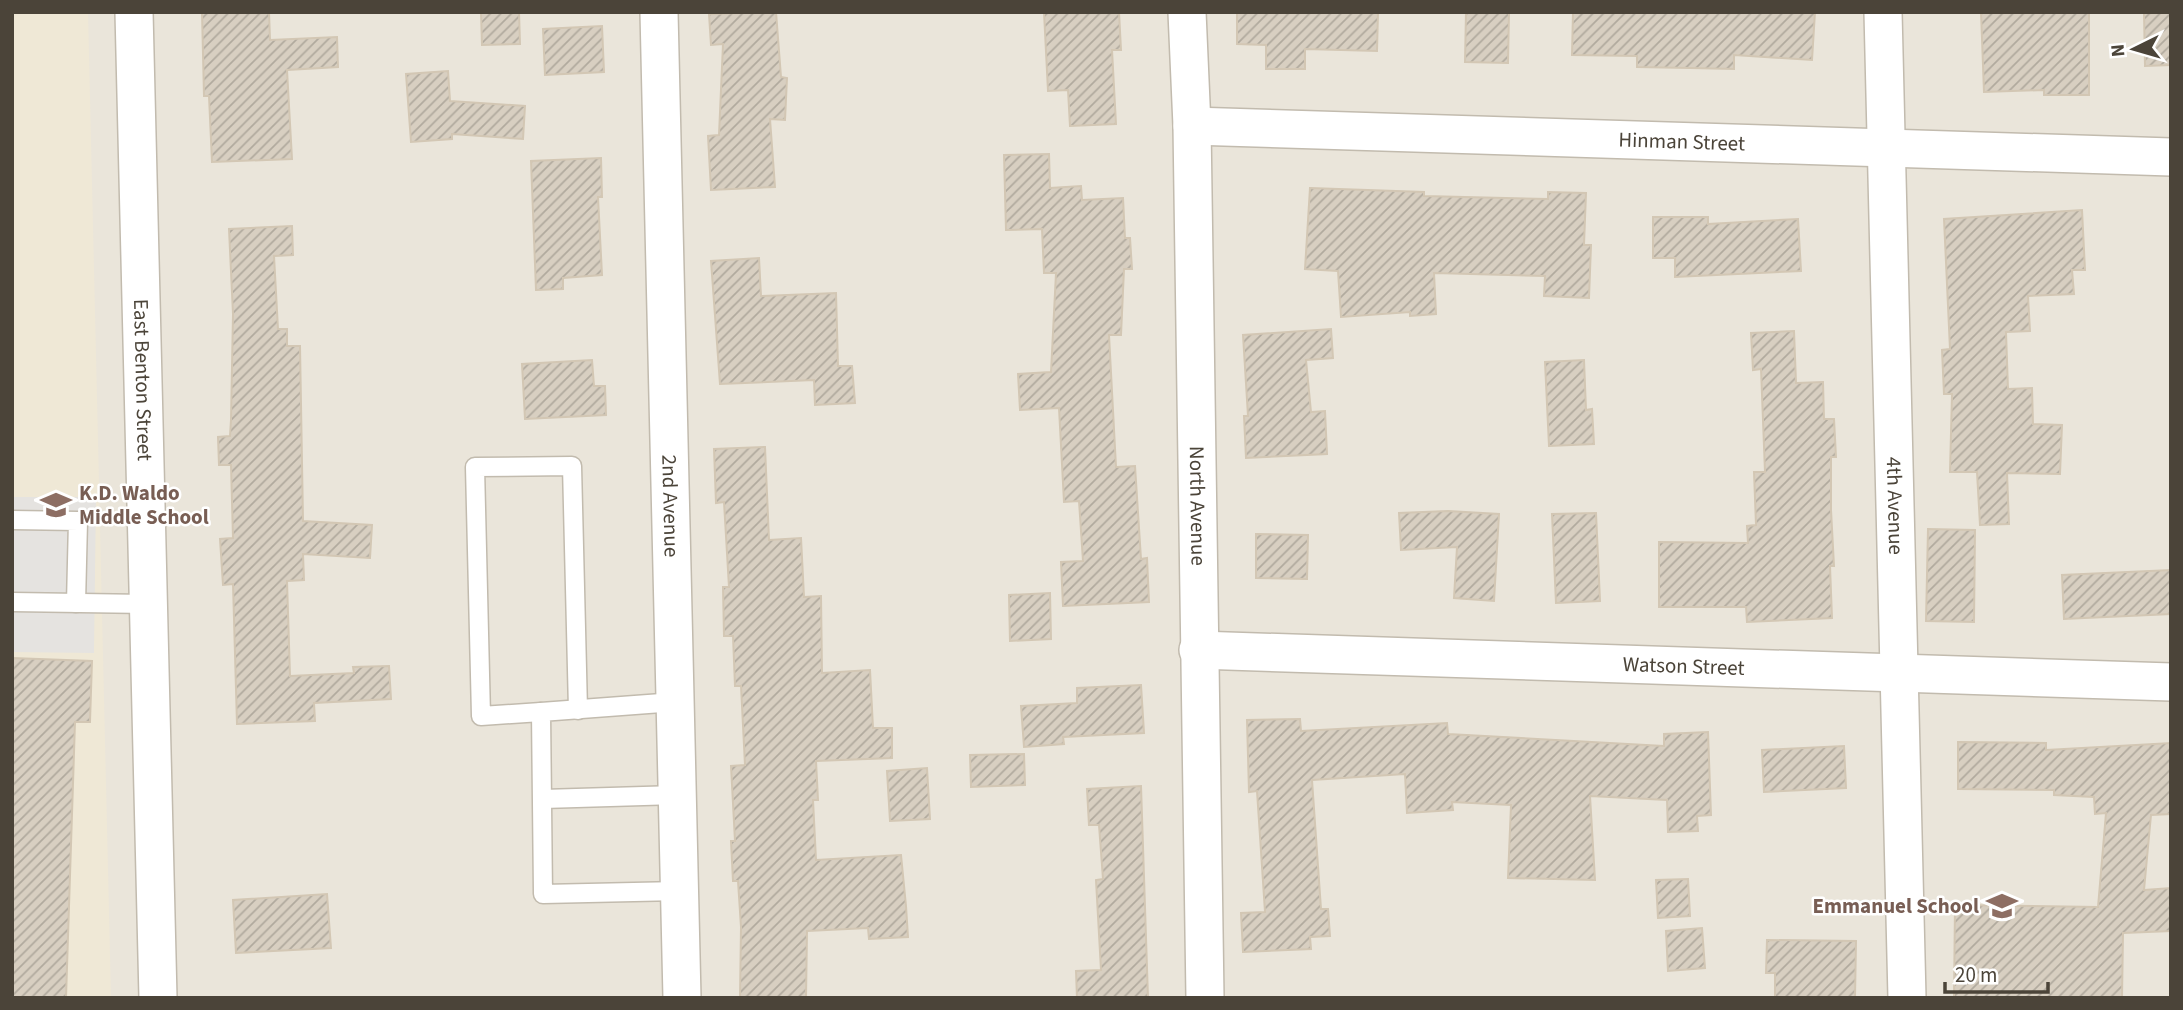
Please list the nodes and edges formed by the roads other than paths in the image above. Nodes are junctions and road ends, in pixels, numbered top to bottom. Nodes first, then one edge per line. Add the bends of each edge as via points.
1 (135, 12) edge
2 (659, 12) edge
3 (1187, 12) edge
4 (1883, 12) edge
5 (1192, 126) junction
6 (1886, 150) junction
7 (2171, 157) edge
8 (12, 520) edge
9 (12, 602) edge
10 (76, 603) junction
11 (148, 604) junction
12 (1198, 650) junction
13 (1900, 674) junction
14 (2171, 682) edge
15 (675, 702) junction
16 (578, 710) junction
17 (541, 712) junction
18 (677, 795) junction
19 (542, 799) junction
20 (679, 891) junction
21 (158, 998) edge
22 (682, 998) edge
23 (1205, 998) edge
24 (1907, 998) edge

1 - 11 street, East Benton Street
2 - 15 street, 2nd Avenue
3 - 5 street, North Avenue
4 - 6 street, 4th Avenue
5 - 6 street, Hinman Street
5 - 12 street, North Avenue
6 - 7 street, Hinman Street
6 - 13 street, 4th Avenue
8 - 10 lane via 78,521
9 - 10 lane
10 - 11 lane
11 - 21 street, East Benton Street
12 - 13 street, Watson Street
12 - 23 street, North Avenue
13 - 14 street, Watson Street
13 - 24 street, 4th Avenue
15 - 16 lane
15 - 18 street, 2nd Avenue
16 - 17 lane
16 - 17 lane via 572,466 475,467 481,716
17 - 19 lane
18 - 19 lane
18 - 20 street, 2nd Avenue
19 - 20 lane via 543,894
20 - 22 street, 2nd Avenue

